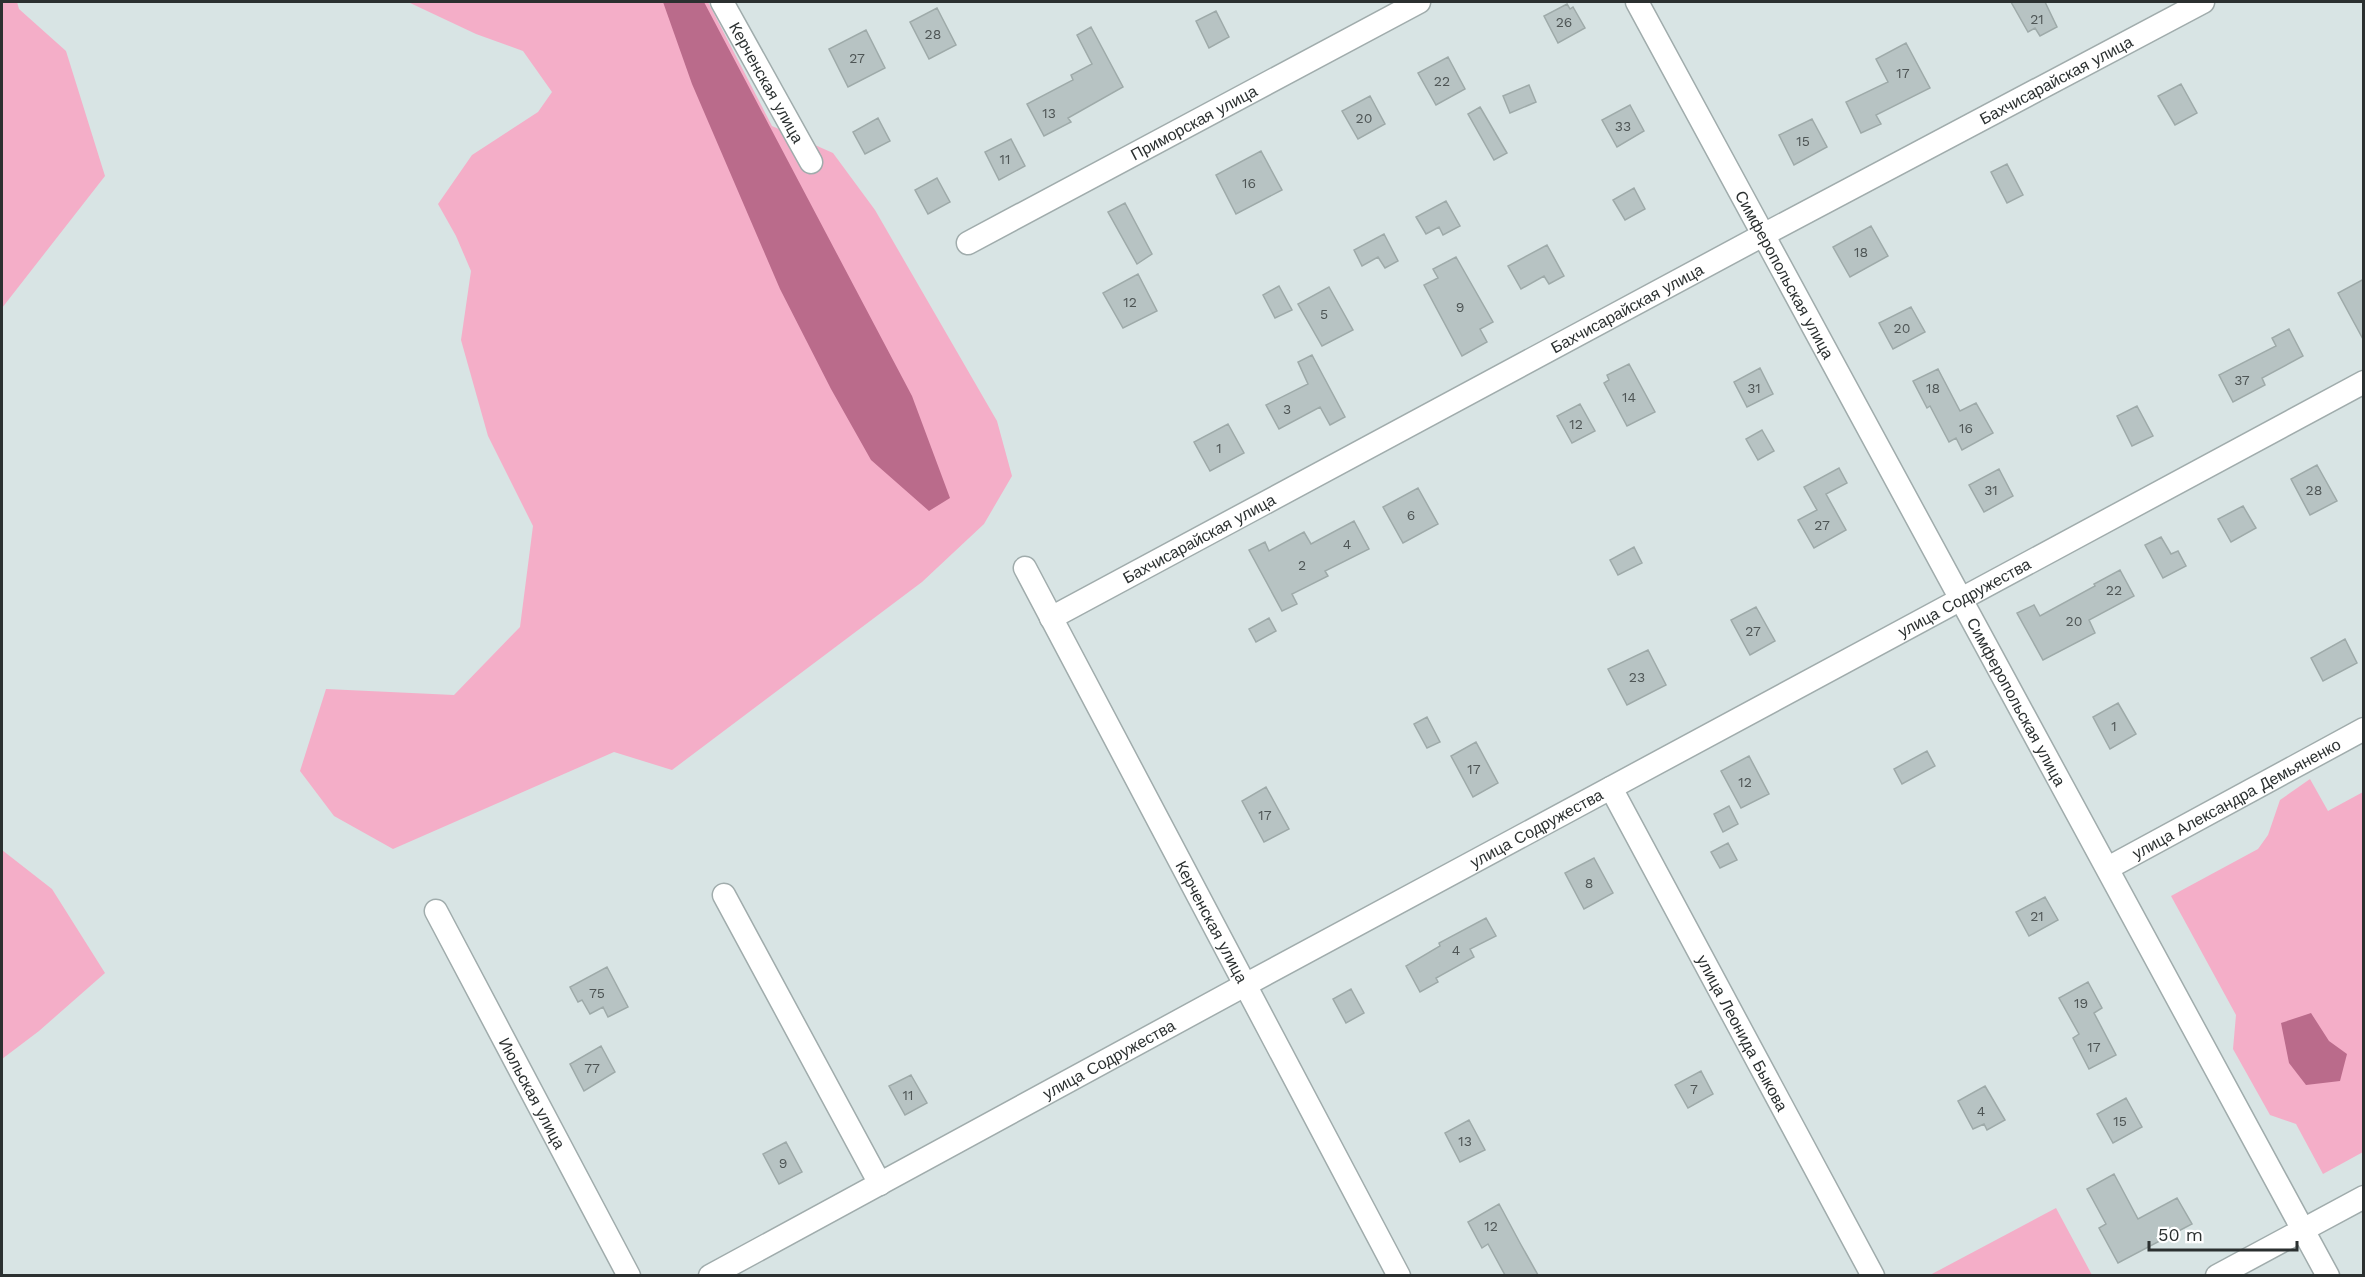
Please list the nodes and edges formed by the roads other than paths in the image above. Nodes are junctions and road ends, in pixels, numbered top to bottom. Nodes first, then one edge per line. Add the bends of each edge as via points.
1 (722, 2) edge
2 (1419, 2) edge
3 (1637, 2) edge
4 (2204, 2) edge
5 (811, 162) dead end
6 (1765, 234) junction
7 (969, 243) dead end
8 (2364, 382) edge
9 (1025, 568) dead end
10 (1961, 601) junction
11 (1051, 618) junction
12 (2364, 729) edge
13 (1611, 788) junction
14 (2108, 868) junction
15 (724, 895) dead end
16 (436, 911) dead end
17 (1245, 985) junction
18 (880, 1184) junction
19 (2364, 1197) edge
20 (2302, 1230) junction
21 (629, 1275) edge
22 (710, 1275) edge
23 (1399, 1275) edge
24 (1873, 1275) edge
25 (2217, 1275) edge
26 (2328, 1275) edge

1 - 5 street, Керченская улица
2 - 7 street, Приморская улица
3 - 6 street, Симферопольская улица
4 - 6 street, Бахчисарайская улица
6 - 10 street, Симферопольская улица
6 - 11 street, Бахчисарайская улица
8 - 10 street, улица Содружества
9 - 11 street, Керченская улица
10 - 13 street, улица Содружества
10 - 14 street, Симферопольская улица
11 - 17 street, Керченская улица
12 - 14 street, улица Александра Демьяненко
13 - 17 street, улица Содружества
13 - 24 street, улица Леонида Быкова
14 - 20 street, Симферопольская улица
15 - 18 street
16 - 21 street, Июльская улица
17 - 18 street, улица Содружества
17 - 23 street, Керченская улица
18 - 22 street, улица Содружества
19 - 20 street
20 - 25 street
20 - 26 street, Симферопольская улица

